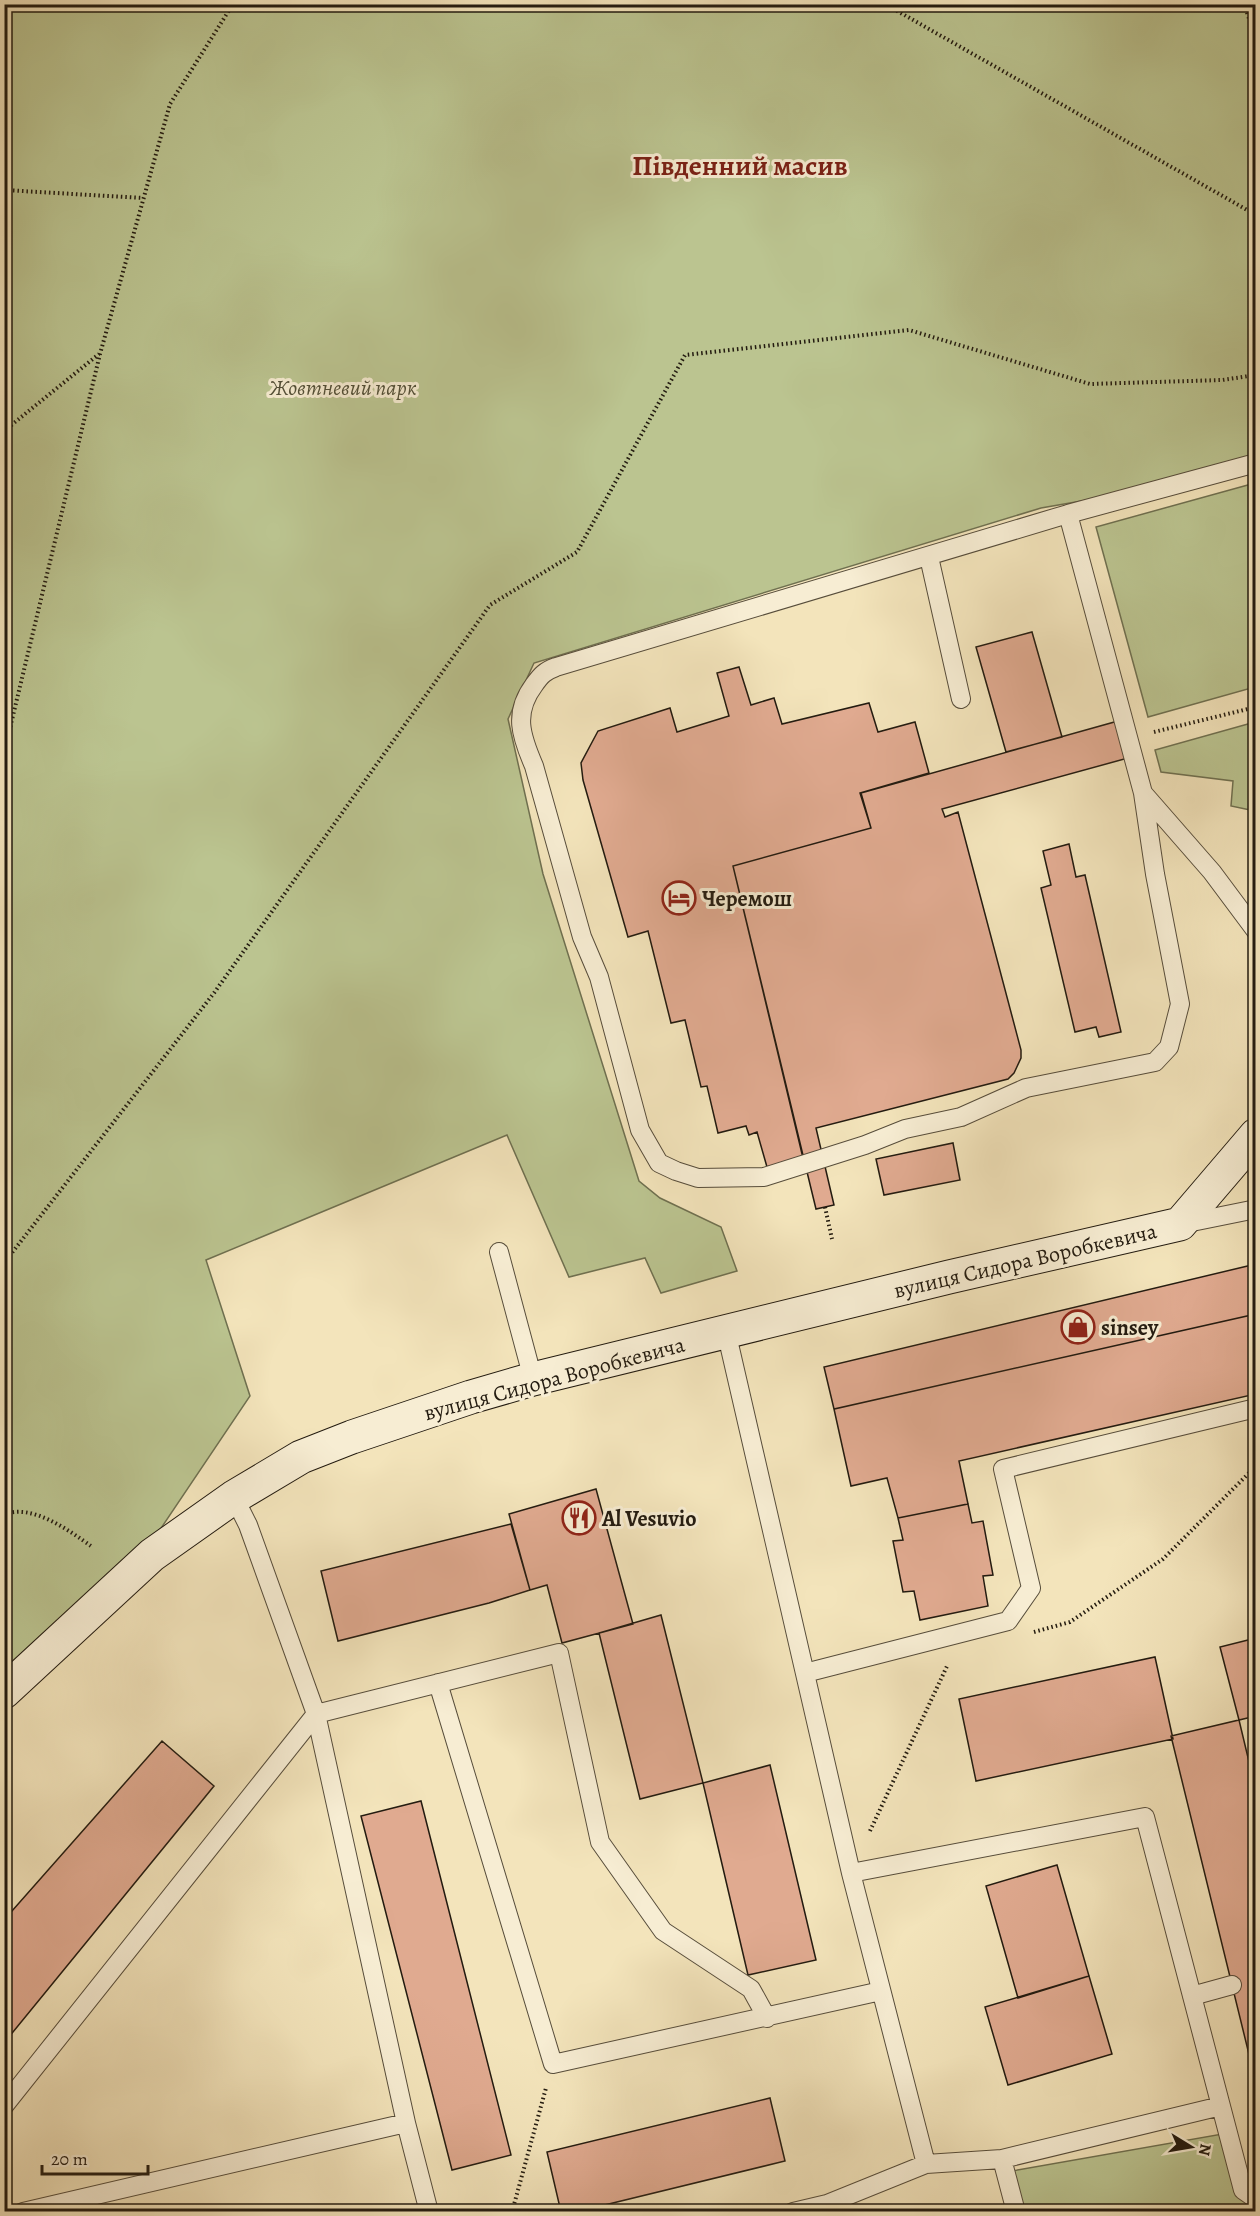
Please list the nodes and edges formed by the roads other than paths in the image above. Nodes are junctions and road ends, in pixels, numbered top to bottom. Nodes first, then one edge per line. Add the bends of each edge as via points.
1 (1256, 463) edge
2 (1068, 514) junction
3 (929, 557) junction
4 (961, 699) dead end
5 (1143, 793) junction
6 (1256, 931) edge
7 (1256, 1135) edge
8 (1256, 1209) edge
9 (1180, 1224) junction
10 (499, 1252) dead end
11 (726, 1331) junction
12 (533, 1379) junction
13 (1256, 1408) edge
14 (234, 1497) junction
15 (806, 1673) junction
16 (438, 1683) junction
17 (4, 1692) edge
18 (316, 1714) junction
19 (851, 1873) junction
20 (1232, 1985) dead end
21 (881, 1990) junction
22 (1192, 1996) junction
23 (767, 2018) junction
24 (4, 2106) edge
25 (1221, 2106) junction
26 (406, 2123) junction
27 (1002, 2159) junction
28 (926, 2164) junction
29 (1256, 2199) edge
30 (828, 2207) edge
31 (23, 2211) edge
32 (429, 2211) edge
33 (793, 2211) edge
34 (1016, 2211) edge

1 - 2 lane
2 - 3 lane
2 - 5 lane
3 - 4 lane
3 - 5 lane via 556,667 543,672 523,701 523,741 534,766 582,937 599,977 640,1130 659,1163 698,1178 764,1177 905,1129 961,1117 1026,1088 1155,1062 1169,1047 1180,1004
5 - 6 lane via 1212,872
7 - 9 street, вулиця Сидора Воробкевича
8 - 9 lane, вулиця Сидора Воробкевича
9 - 11 street, вулиця Сидора Воробкевича
10 - 12 lane
11 - 12 street, вулиця Сидора Воробкевича
11 - 15 lane
12 - 14 street, вулиця Сидора Воробкевича via 301,1457
13 - 15 lane via 1003,1469 1031,1588 1008,1621
14 - 17 street, вулиця Сидора Воробкевича via 152,1555
14 - 18 lane via 248,1525
15 - 19 lane
16 - 18 lane
16 - 23 lane via 559,1653 600,1842 663,1931 751,1989
16 - 23 lane via 553,2064
18 - 24 lane
18 - 26 lane
19 - 21 lane
19 - 22 lane via 1145,1817
20 - 22 lane
21 - 23 lane
21 - 28 lane
22 - 25 lane
25 - 27 lane
25 - 29 lane via 1243,2190
26 - 31 lane
26 - 32 lane
27 - 28 lane
27 - 34 lane
28 - 30 lane
30 - 33 lane

